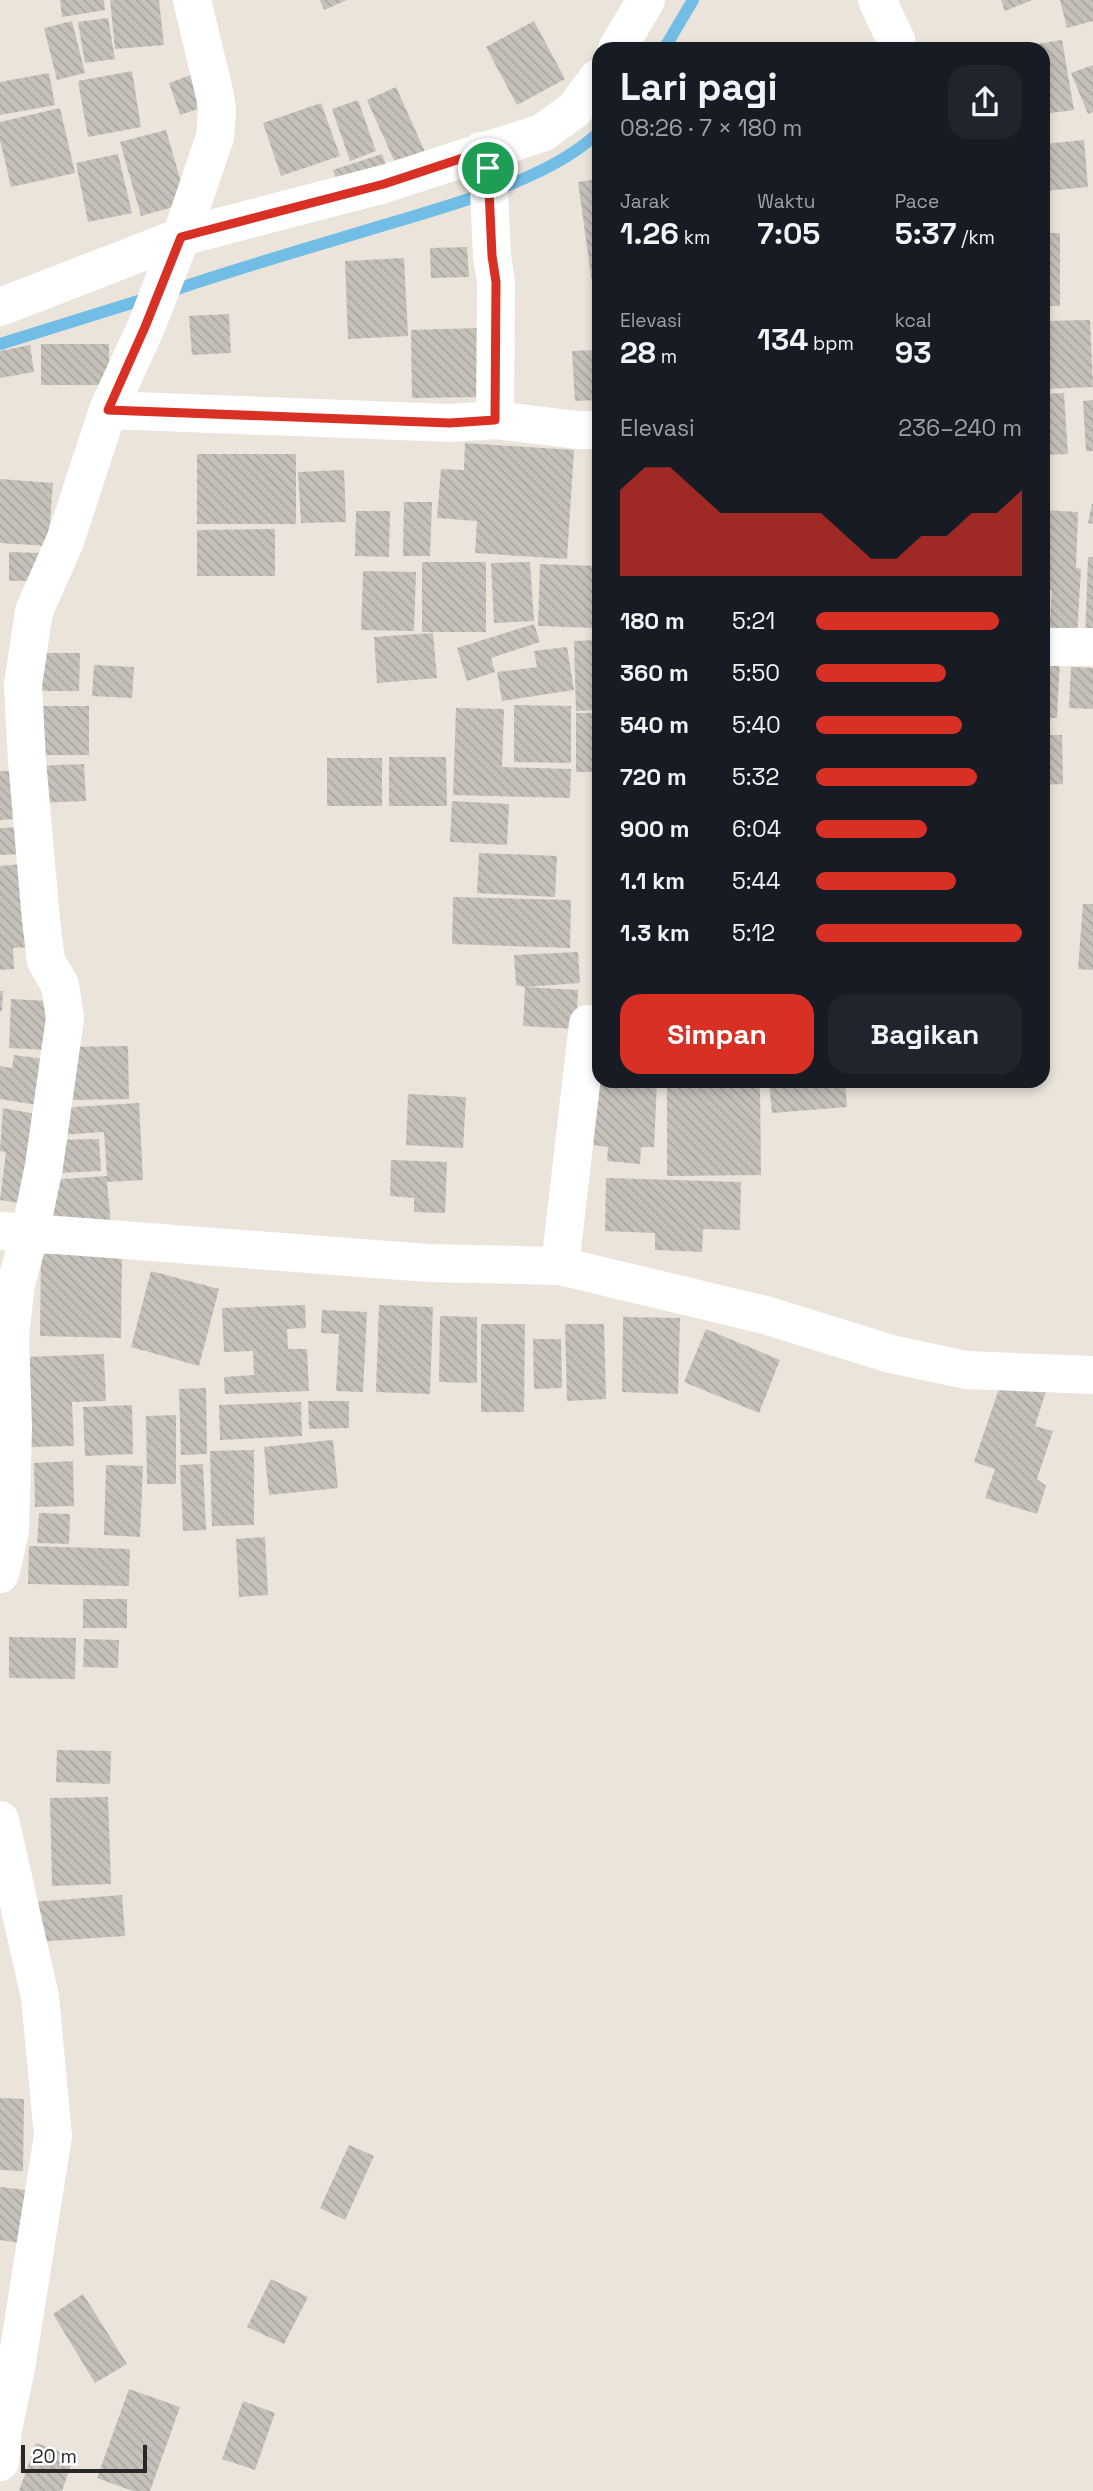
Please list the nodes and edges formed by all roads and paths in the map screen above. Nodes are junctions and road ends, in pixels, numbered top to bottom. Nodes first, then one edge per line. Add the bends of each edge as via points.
1 (192, 0) edge
2 (646, 0) edge
3 (877, 0) edge
4 (621, 42) edge
5 (896, 42) edge
6 (592, 86) edge
7 (485, 160) junction
8 (181, 237) junction
9 (0, 307) edge
10 (108, 410) junction
11 (495, 420) junction
12 (592, 430) edge
13 (1050, 647) edge
14 (1093, 647) edge
15 (587, 1024) dead end
16 (15, 1232) edge
17 (560, 1266) junction
18 (1093, 1375) edge
19 (0, 1574) edge
20 (0, 1820) edge
21 (0, 2462) edge

1 - 8 street via 217,111 210,155
2 - 4 street
3 - 5 street
6 - 7 street via 574,110 542,133
7 - 8 street
7 - 11 street via 496,282
8 - 9 street
8 - 10 street
10 - 11 street via 450,423
10 - 16 street via 65,541 34,611 23,685 46,961 60,985 65,1018 44,1166
11 - 12 street
13 - 14 street
15 - 17 street
16 - 17 street via 428,1263
16 - 19 street via 10,1531
17 - 18 street via 765,1315 916,1360 966,1370
20 - 21 street via 40,1997 53,2137

